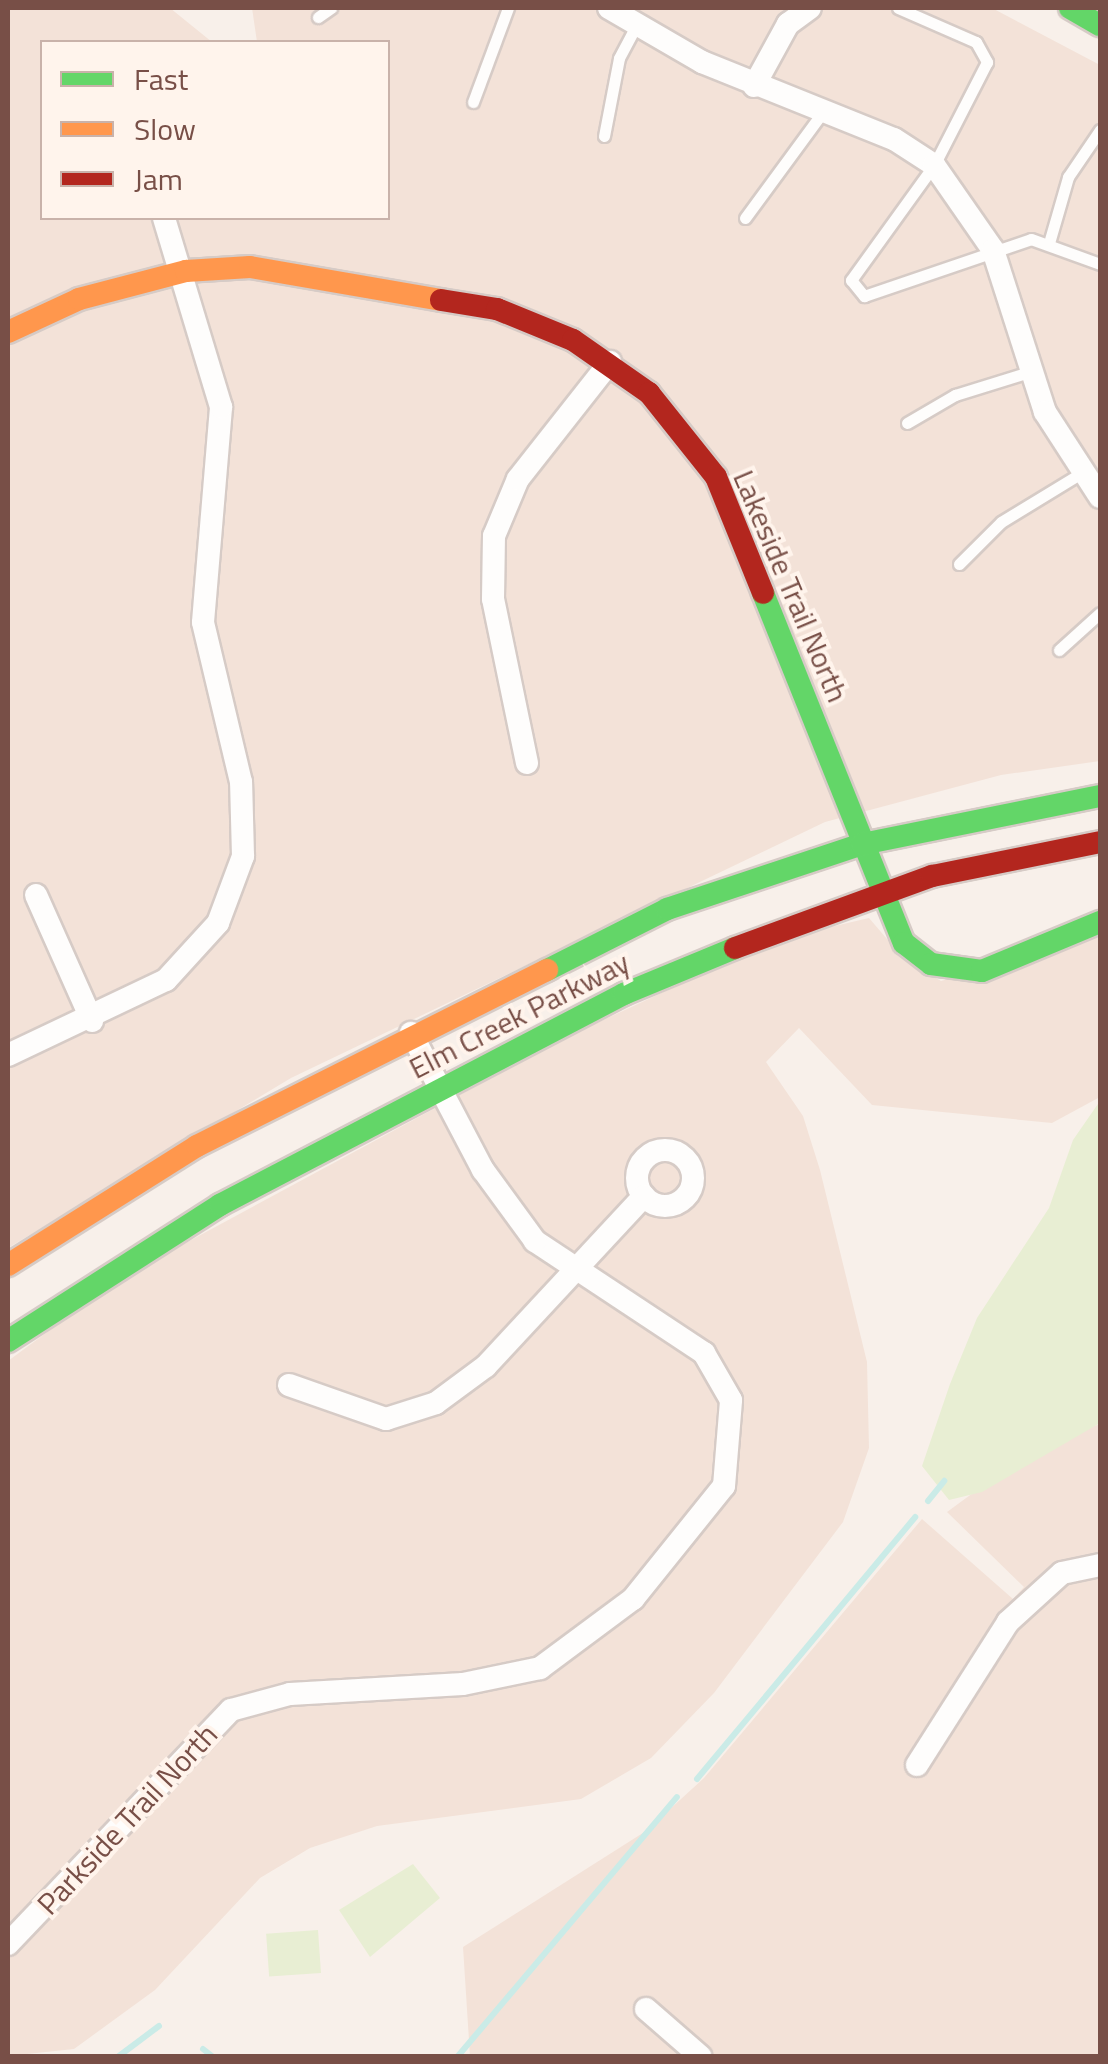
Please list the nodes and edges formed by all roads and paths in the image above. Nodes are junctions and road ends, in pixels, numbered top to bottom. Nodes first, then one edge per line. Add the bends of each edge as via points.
1 (330, 8) edge
2 (508, 8) edge
3 (613, 8) edge
4 (810, 8) edge
5 (898, 8) edge
6 (1070, 8) edge
7 (318, 17) dead end
8 (638, 24) junction
9 (1100, 25) edge
10 (754, 86) junction
11 (473, 102) dead end
12 (823, 112) junction
13 (1100, 130) edge
14 (604, 136) dead end
15 (934, 165) junction
16 (744, 218) dead end
17 (165, 220) edge
18 (1049, 243) junction
19 (993, 250) junction
20 (1100, 264) edge
21 (186, 271) junction
22 (8, 332) edge
23 (610, 362) junction
24 (1032, 371) junction
25 (907, 422) dead end
26 (1078, 474) junction
27 (1100, 497) edge
28 (959, 564) dead end
29 (1100, 613) edge
30 (1059, 650) dead end
31 (526, 763) dead end
32 (1100, 796) edge
33 (1100, 842) edge
34 (862, 844) junction
35 (879, 892) junction
36 (36, 896) dead end
37 (1100, 922) edge
38 (92, 1021) junction
39 (411, 1034) junction
40 (8, 1055) edge
41 (442, 1088) junction
42 (644, 1196) dead end
43 (8, 1266) edge
44 (570, 1268) junction
45 (8, 1341) edge
46 (289, 1385) dead end
47 (1100, 1565) edge
48 (917, 1764) dead end
49 (8, 1944) edge
50 (646, 2009) dead end
51 (700, 2056) edge

1 - 7 lane
2 - 11 lane
3 - 8 street
4 - 10 street via 788,24
5 - 15 lane via 976,42 987,62
6 - 9 street
8 - 10 street
8 - 14 lane via 619,58
10 - 12 street
12 - 15 street
12 - 16 lane
13 - 18 lane via 1068,177
15 - 19 street
15 - 19 lane via 851,280 864,296
17 - 21 street
18 - 19 lane
18 - 20 lane
19 - 24 street
21 - 22 street, Lakeside Trail North via 52,307
21 - 23 street, Lakeside Trail North via 307,271 497,309
21 - 38 street via 221,408 200,572 212,668 240,782 243,856 198,952
23 - 31 street via 518,479 494,536 493,599
23 - 34 street, Lakeside Trail North via 688,435 716,477
24 - 25 lane
24 - 26 street
26 - 27 street
26 - 28 lane via 1001,522
29 - 30 lane
32 - 34 street, Elm Creek Parkway
33 - 35 street, Elm Creek Parkway
34 - 35 street, Lakeside Trail North
34 - 39 street, Elm Creek Parkway via 668,910
35 - 37 street, Lakeside Trail North via 904,943 956,971 982,971
35 - 41 street, Elm Creek Parkway via 770,927
36 - 38 street
38 - 40 street
39 - 41 street, Parkside Trail North
39 - 43 street, Elm Creek Parkway via 198,1146
41 - 44 street, Parkside Trail North via 506,1208
41 - 45 street, Elm Creek Parkway via 220,1205
42 - 44 street
44 - 46 street via 486,1366 436,1403 386,1419
44 - 49 street, Parkside Trail North via 678,1332 719,1376 734,1432 724,1486 710,1510 618,1613 540,1668 462,1684 290,1694 231,1710
47 - 48 street via 1062,1573 1008,1622
50 - 51 street

